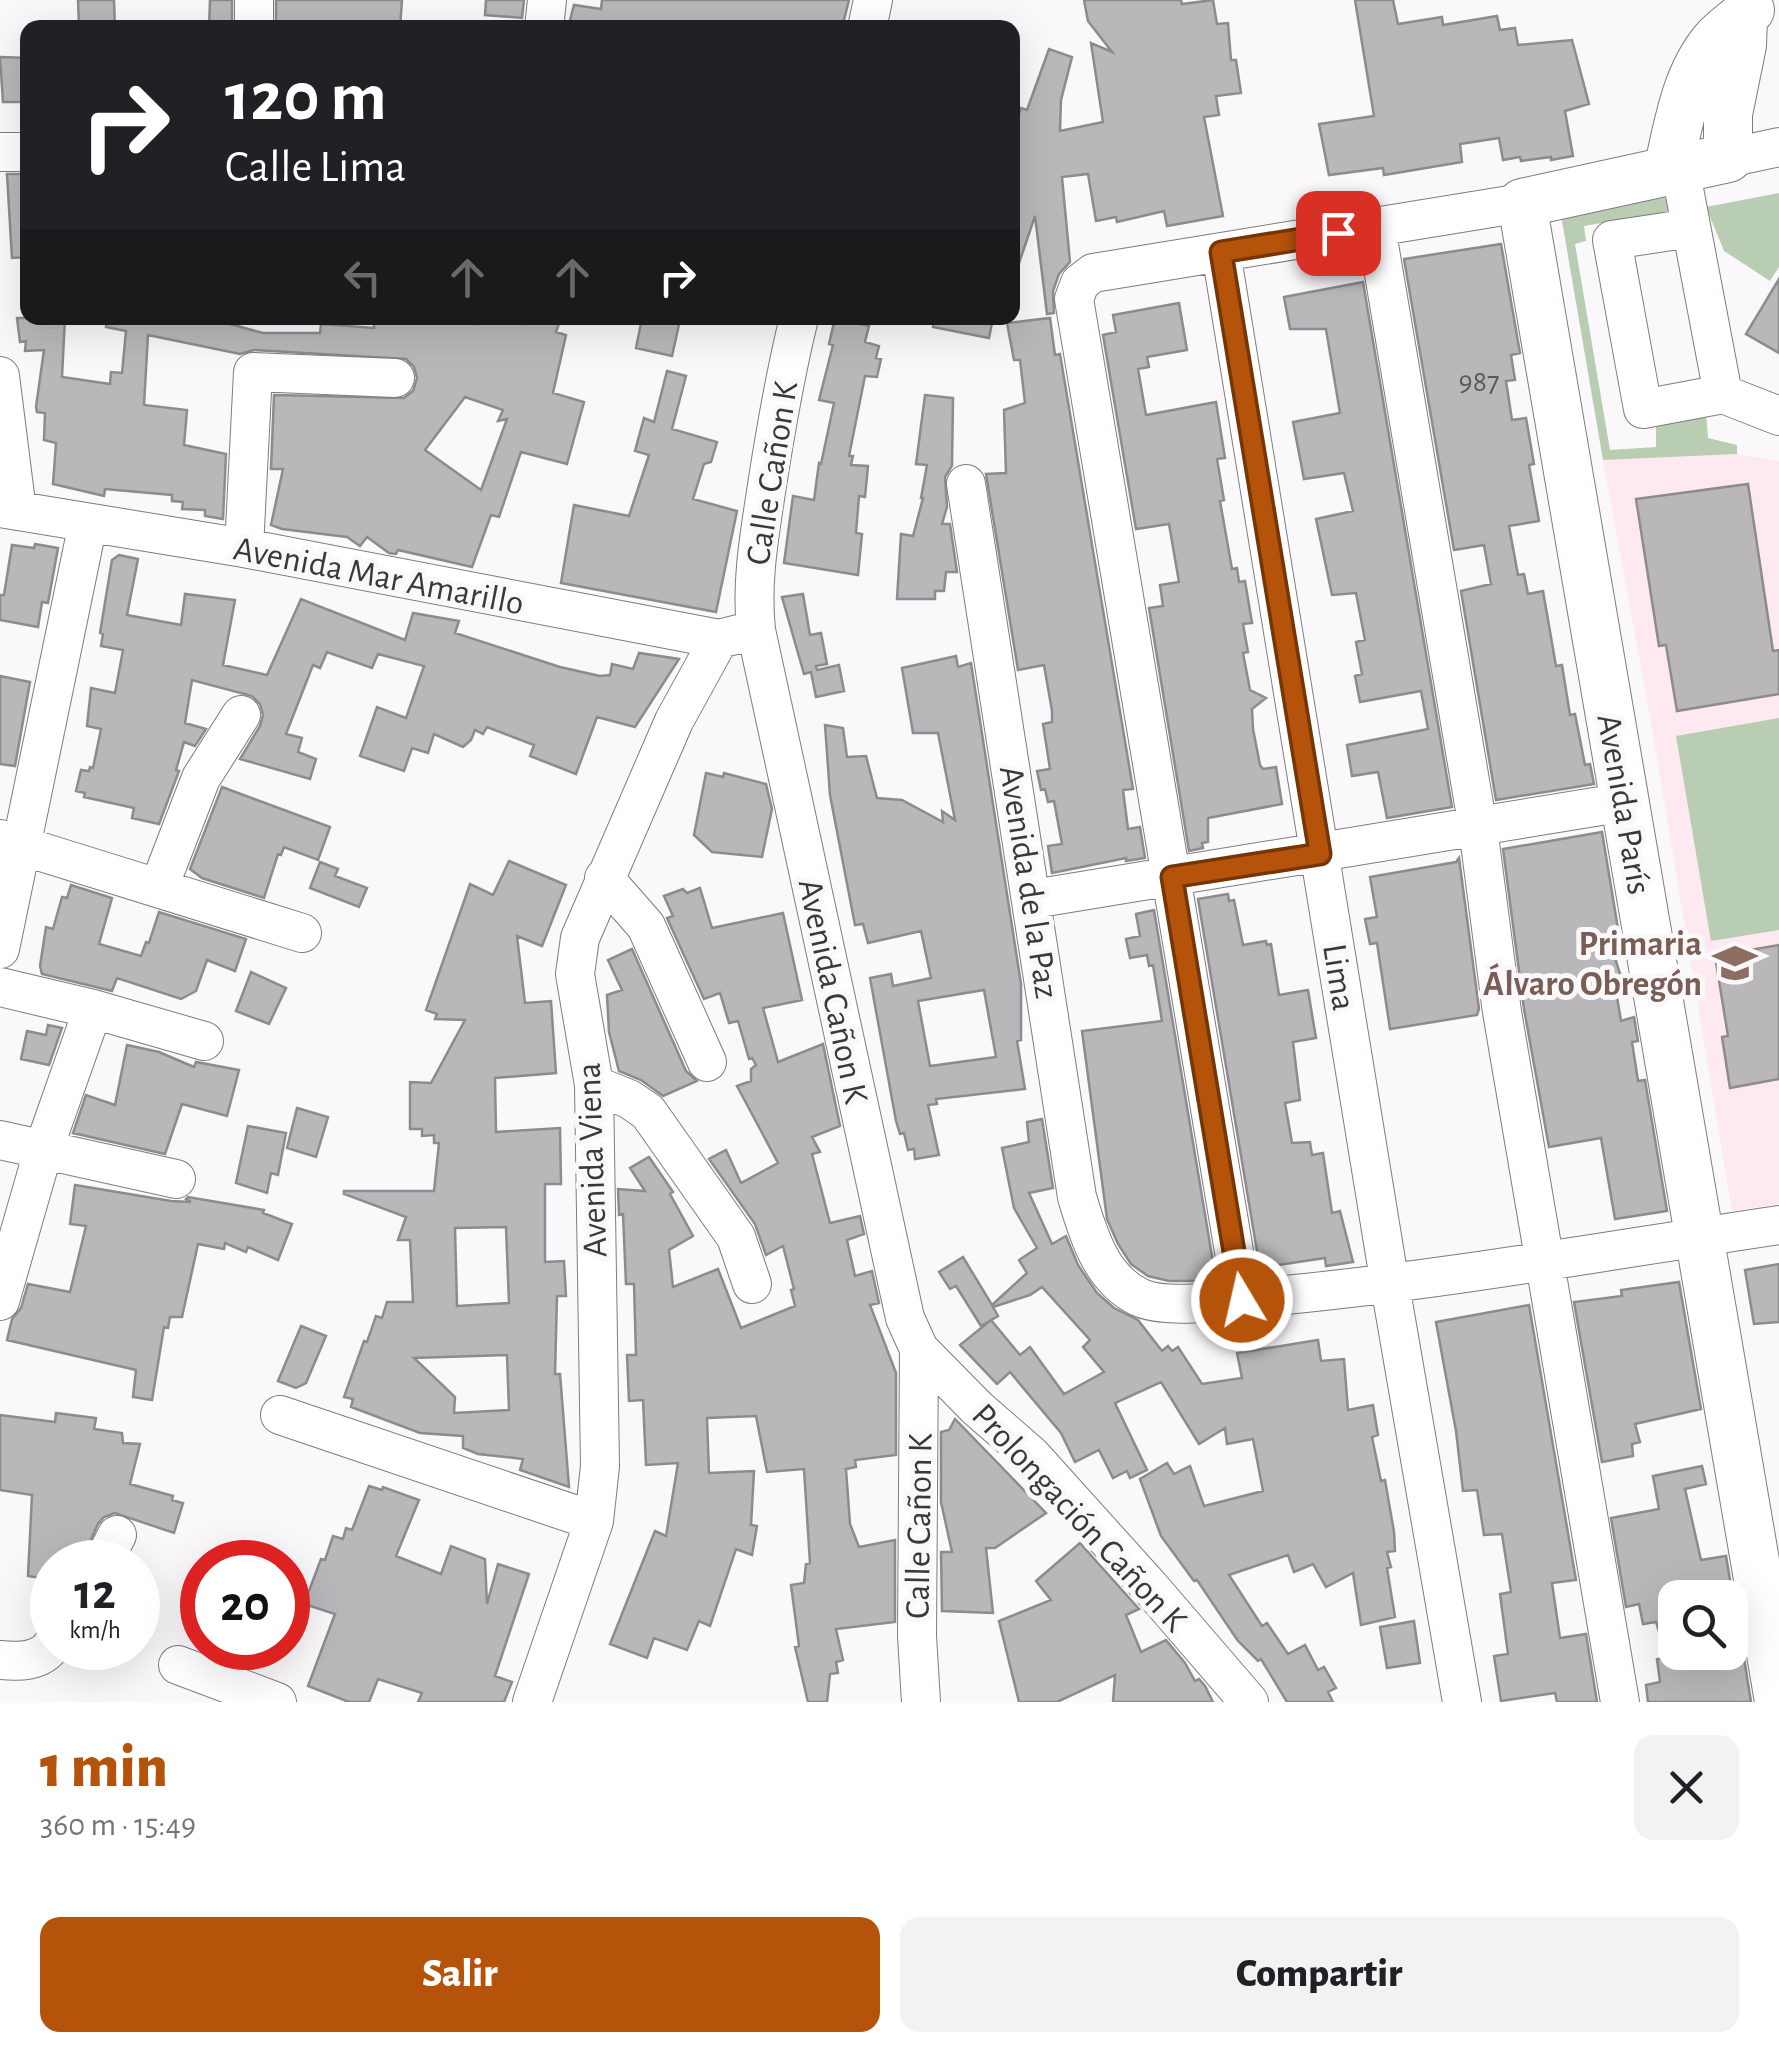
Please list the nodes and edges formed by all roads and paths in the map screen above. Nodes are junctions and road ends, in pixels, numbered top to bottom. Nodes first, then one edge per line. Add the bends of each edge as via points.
1 (1751, 8) edge
2 (1779, 147) edge
3 (1728, 158) junction
4 (1674, 169) junction
5 (1522, 203) junction
6 (1376, 227) junction
7 (1691, 228) junction
8 (1221, 252) junction
9 (797, 325) edge
10 (0, 376) edge
11 (395, 378) dead end
12 (1723, 394) junction
13 (1779, 416) edge
14 (966, 484) dead end
15 (8, 510) edge
16 (88, 524) junction
17 (244, 548) junction
18 (756, 630) junction
19 (718, 639) junction
20 (241, 714) dead end
21 (1625, 802) junction
22 (1478, 828) junction
23 (10, 842) edge
24 (1320, 854) junction
25 (1172, 877) junction
26 (604, 878) junction
27 (159, 887) junction
28 (1033, 899) junction
29 (302, 932) dead end
30 (0, 949) edge
31 (0, 987) edge
32 (93, 1008) junction
33 (204, 1040) dead end
34 (707, 1062) dead end
35 (594, 1085) junction
36 (0, 1140) edge
37 (44, 1148) junction
38 (176, 1179) dead end
39 (1779, 1226) edge
40 (1700, 1237) junction
41 (1544, 1263) junction
42 (752, 1284) dead end
43 (1390, 1285) junction
44 (1242, 1300) junction
45 (0, 1301) edge
46 (919, 1350) junction
47 (280, 1415) dead end
48 (594, 1522) junction
49 (30, 1659) edge
50 (0, 1660) edge
51 (178, 1665) dead end
52 (1242, 1697) edge
53 (1779, 1701) edge
54 (277, 1702) edge
55 (532, 1702) edge
56 (921, 1702) edge
57 (1462, 1702) edge
58 (1620, 1702) edge

1 - 3 main road via 1728,114
1 - 4 main road via 1714,41 1700,64 1685,97
2 - 3 street
3 - 4 main road
4 - 5 main road
4 - 7 street
5 - 6 street
5 - 21 main road, Avenida París
6 - 8 street
6 - 22 street
7 - 12 street
7 - 12 street via 1612,240 1644,409
8 - 24 street, Lima
8 - 25 street via 1094,273 1074,299
9 - 18 street, Calle Cañon K via 759,542 752,595
10 - 15 street
11 - 17 street via 253,372
12 - 13 street
14 - 28 street, Avenida de la Paz
15 - 16 street, Avenida Mar Amarillo
16 - 17 street, Avenida Mar Amarillo
16 - 23 street
17 - 19 street, Avenida Mar Amarillo
18 - 19 street, Avenida Mar Amarillo
18 - 46 street, Avenida Cañon K via 882,1225
19 - 26 street, Avenida Viena
20 - 27 street via 201,778
21 - 22 street
21 - 40 main road, Avenida París
22 - 24 street
22 - 41 street
23 - 27 street
23 - 30 street
24 - 25 street
24 - 43 street, Lima
25 - 28 street
25 - 44 street
26 - 34 street via 646,926
26 - 35 street, Avenida Viena via 580,938 575,974
27 - 29 street
28 - 44 street, Avenida de la Paz via 1077,1197 1089,1237 1110,1274 1141,1299
31 - 32 street
32 - 33 street
32 - 37 street
35 - 42 street via 648,1112 736,1237
35 - 48 street, Avenida Viena via 600,1466
36 - 37 street
37 - 38 street
37 - 45 street
39 - 40 street
40 - 41 street
40 - 53 main road, Avenida París
41 - 43 street
41 - 58 street
43 - 44 street
43 - 57 street, Lima
46 - 52 street, Prolongación Cañon K via 1031,1455
46 - 56 street, Calle Cañon K
47 - 48 street
48 - 55 street, Avenida Viena
49 - 50 street
51 - 54 street

